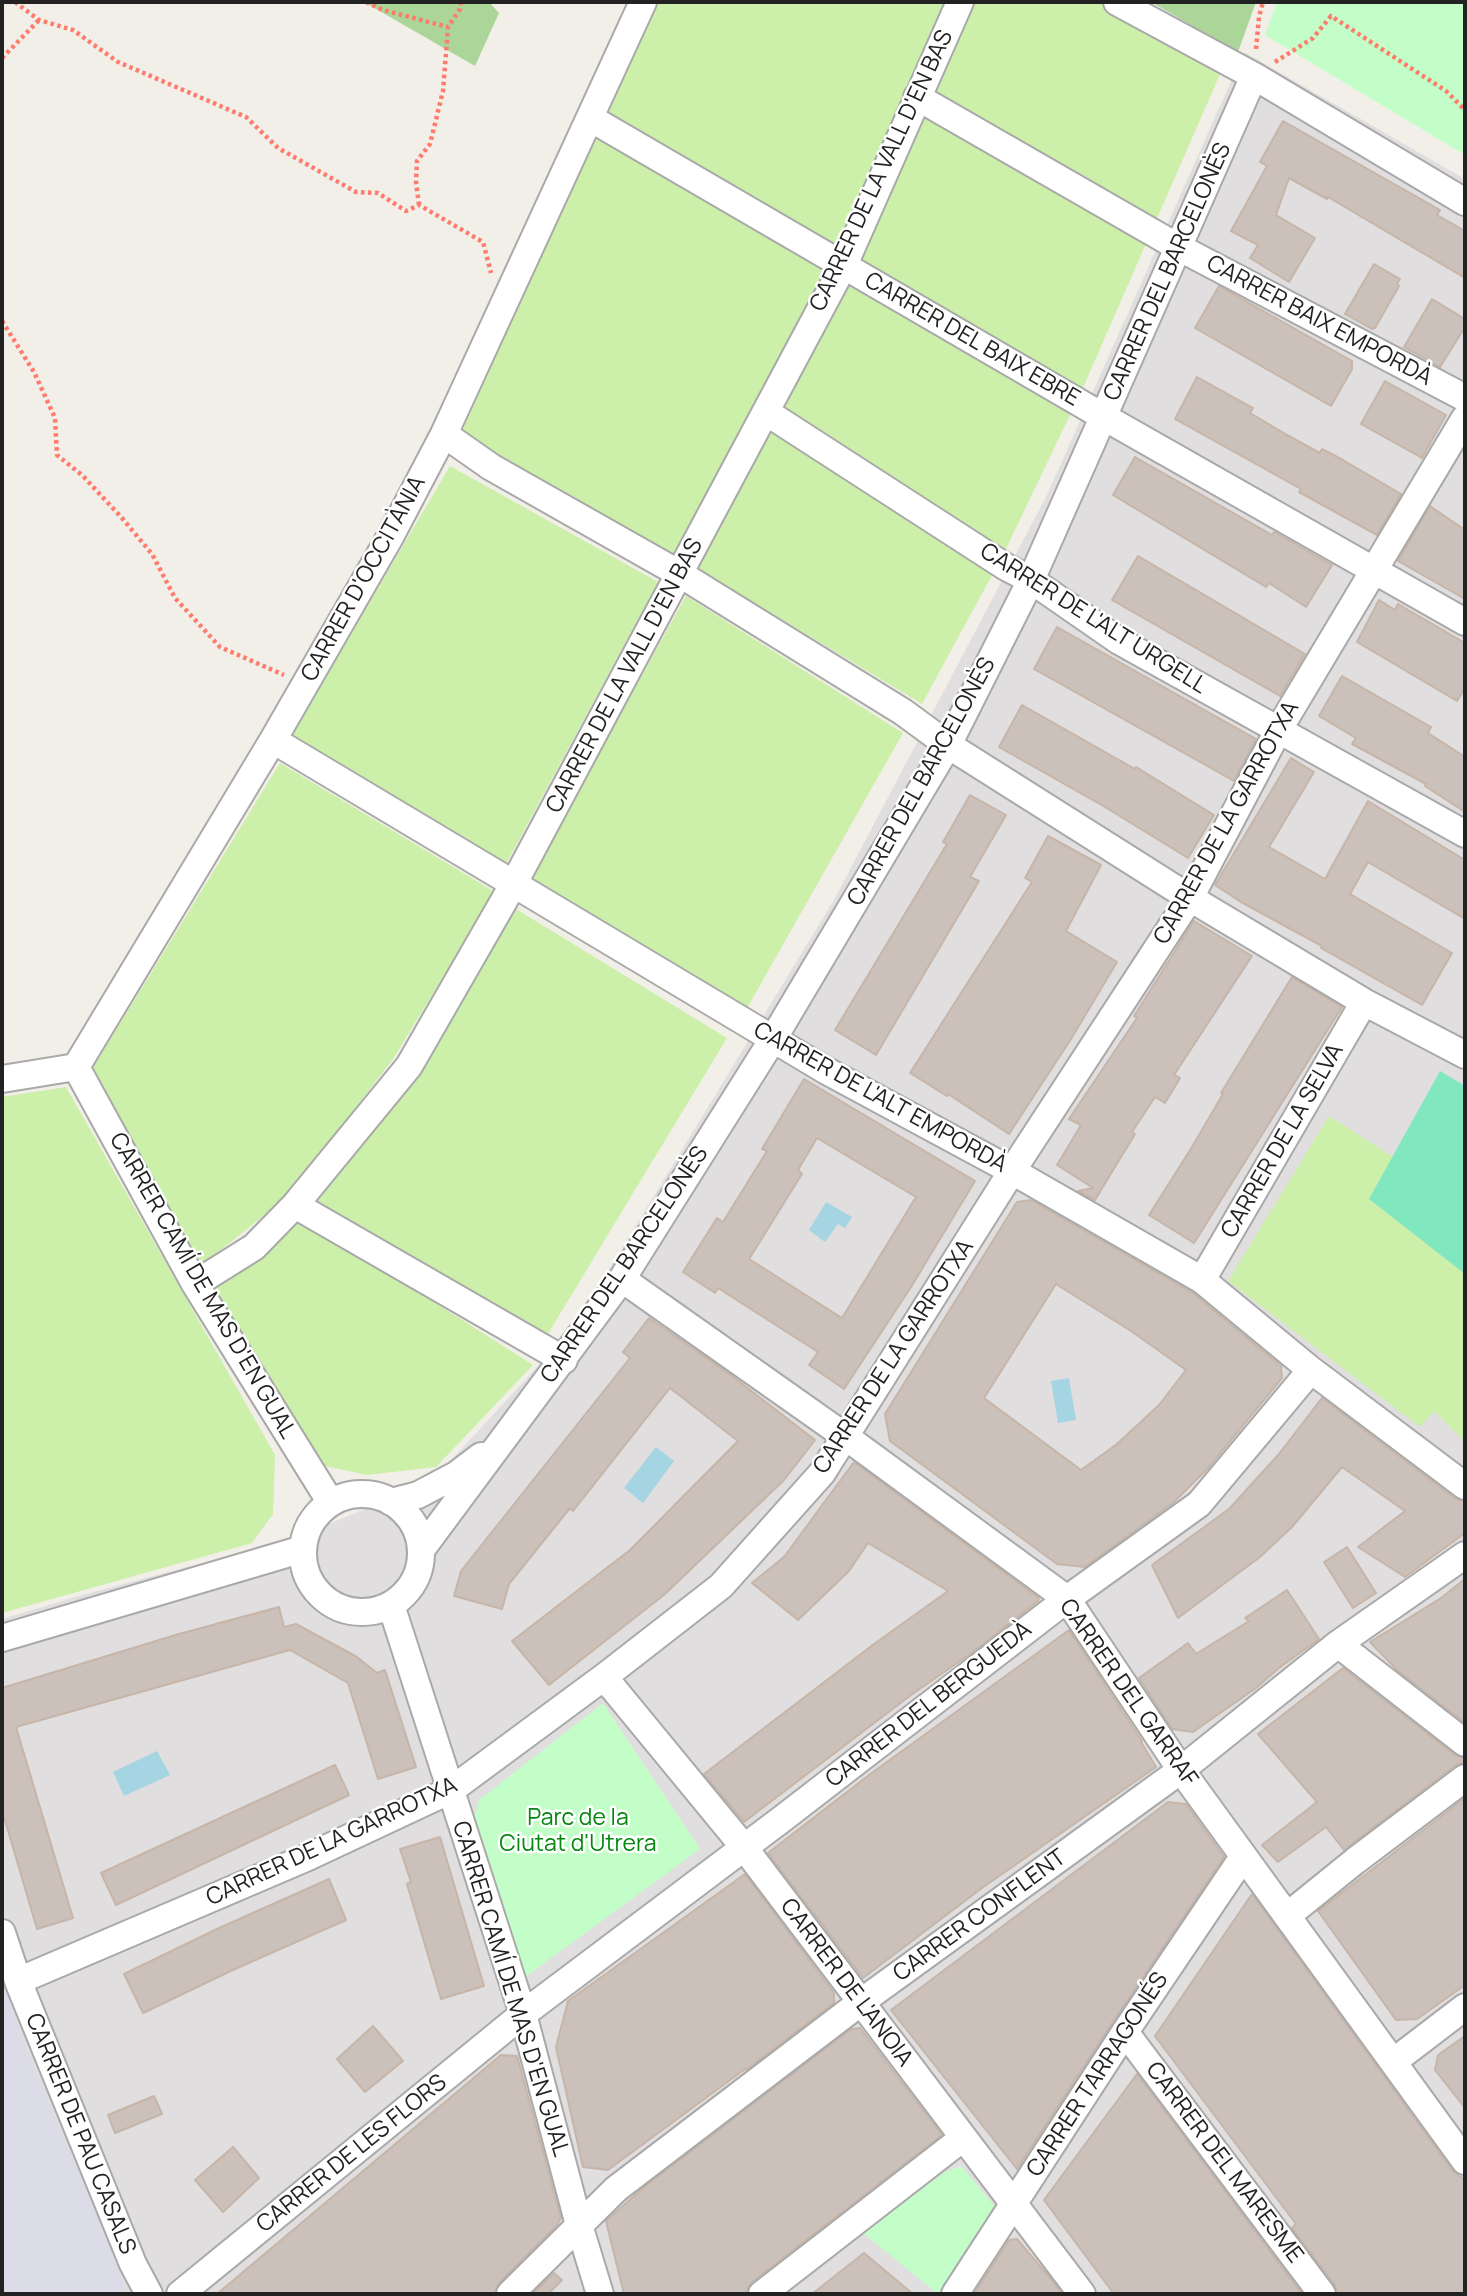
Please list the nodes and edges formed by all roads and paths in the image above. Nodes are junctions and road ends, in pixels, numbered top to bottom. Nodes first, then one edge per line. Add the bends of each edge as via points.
1 (15, 2) edge
2 (366, 2) edge
3 (461, 2) edge
4 (643, 2) edge
5 (960, 2) edge
6 (1117, 2) edge
7 (1263, 2) edge
8 (39, 20) junction
9 (447, 27) junction
10 (2, 58) edge
11 (1254, 76) junction
12 (917, 97) junction
13 (1465, 110) edge
14 (590, 118) junction
15 (1465, 202) edge
16 (419, 205) junction
17 (1178, 247) junction
18 (844, 265) junction
19 (492, 275) dead end
20 (2, 321) edge
21 (1465, 398) edge
22 (766, 412) junction
23 (1104, 417) junction
24 (1465, 418) edge
25 (444, 434) junction
26 (1373, 569) junction
27 (680, 574) junction
28 (1031, 580) junction
29 (1465, 622) edge
30 (304, 686) junction
31 (1279, 729) junction
32 (273, 740) junction
33 (948, 745) junction
34 (1465, 834) edge
35 (513, 885) junction
36 (1190, 898) junction
37 (1364, 1002) junction
38 (773, 1038) junction
39 (1465, 1055) edge
40 (76, 1068) junction
41 (2, 1079) edge
42 (1012, 1171) junction
43 (295, 1205) junction
44 (622, 1279) junction
45 (1202, 1280) junction
46 (195, 1284) junction
47 (564, 1360) junction
48 (1311, 1370) junction
49 (846, 1437) junction
50 (502, 1440) junction
51 (1465, 1486) edge
52 (391, 1502) junction
53 (331, 1503) junction
54 (303, 1549) junction
55 (421, 1550) junction
56 (1465, 1555) edge
57 (1067, 1598) junction
58 (391, 1605) junction
59 (2, 1638) edge
60 (1338, 1644) junction
61 (604, 1677) junction
62 (1465, 1743) edge
63 (1181, 1770) junction
64 (1465, 1778) edge
65 (451, 1790) junction
66 (743, 1846) junction
67 (1243, 1857) junction
68 (1287, 1916) junction
69 (2, 1933) edge
70 (18, 1982) junction
71 (861, 2002) junction
72 (1465, 2007) edge
73 (523, 2014) junction
74 (1125, 2032) junction
75 (1393, 2062) junction
76 (963, 2138) junction
77 (1465, 2161) edge
78 (1013, 2204) junction
79 (579, 2225) junction
80 (149, 2294) edge
81 (180, 2294) edge
82 (510, 2294) edge
83 (600, 2294) edge
84 (762, 2294) edge
85 (955, 2294) edge
86 (1082, 2294) edge
87 (1322, 2294) edge

1 - 8 path
2 - 9 path
3 - 9 path
4 - 14 street, CARRER D'OCCITÀNIA
5 - 12 street, CARRER DE LA VALL D'EN BAS
6 - 11 street
7 - 11 path
8 - 10 path
8 - 16 path via 73,30 118,62 246,117 278,148 356,192 378,193 406,211
9 - 16 path via 443,91 430,144 417,161
11 - 13 path via 1314,38 1331,16 1446,91
11 - 15 street
11 - 17 street, CARRER DEL BARCELONÈS
12 - 17 street, CARRER BAIX EMPORDÀ
12 - 18 street, CARRER DE LA VALL D'EN BAS
14 - 18 street, CARRER DEL BAIX EBRE
14 - 25 street, CARRER D'OCCITÀNIA
16 - 19 path via 483,242
17 - 21 street, CARRER BAIX EMPORDÀ
17 - 23 street, CARRER DEL BARCELONÈS
18 - 22 street, CARRER DE LA VALL D'EN BAS
18 - 23 street, CARRER DEL BAIX EBRE
20 - 30 path via 34,372 55,418 57,455 83,475 152,554 175,598 220,647
22 - 27 street, CARRER DE LA VALL D'EN BAS
22 - 28 street, CARRER DE L'ALT URGELL
23 - 26 street, CARRER DEL BAIX EBRE
23 - 28 street, CARRER DEL BARCELONÈS
24 - 26 street, CARRER DE LA GARROTXA
25 - 27 street via 491,467
25 - 30 street, CARRER D'OCCITÀNIA
26 - 29 street, CARRER DEL BAIX EBRE
26 - 31 street, CARRER DE LA GARROTXA
27 - 33 street
27 - 35 street, CARRER DE LA VALL D'EN BAS
28 - 31 street, CARRER DE L'ALT URGELL via 1119,641
28 - 33 street, CARRER DEL BARCELONÈS
30 - 32 street, CARRER D'OCCITÀNIA
31 - 34 street, CARRER DE L'ALT URGELL
31 - 36 street, CARRER DE LA GARROTXA
32 - 35 street, CARRER DE L'ALT EMPORDÀ
32 - 40 street, CARRER D'OCCITÀNIA
33 - 36 street
33 - 38 street, CARRER DEL BARCELONÈS
35 - 38 street, CARRER DE L'ALT EMPORDÀ
35 - 43 street, CARRER DE LA VALL D'EN BAS via 409,1066
36 - 37 street
36 - 42 street, CARRER DE LA GARROTXA
37 - 39 street
37 - 45 street, CARRER DE LA SELVA
38 - 42 street, CARRER DE L'ALT EMPORDÀ
38 - 44 street, CARRER DEL BARCELONÈS
40 - 41 street
40 - 46 street, CARRER CAMÍ DE MAS D'EN GUAL
42 - 45 street, CARRER DE L'ALT EMPORDÀ
42 - 49 street, CARRER DE LA GARROTXA
43 - 46 street, CARRER DE LA VALL D'EN BAS via 254,1247
43 - 47 street
44 - 47 street, CARRER DEL BARCELONÈS
44 - 49 street, CARRER DEL GARRAF
45 - 48 street, CARRER DE L'ALT EMPORDÀ
46 - 53 street, CARRER CAMÍ DE MAS D'EN GUAL
47 - 50 street, CARRER DEL BARCELONÈS
48 - 51 street, CARRER DE L'ALT EMPORDÀ
48 - 57 street, CARRER DEL BERGUEDÀ via 1199,1504
49 - 57 street, CARRER DEL GARRAF
49 - 61 street, CARRER DE LA GARROTXA via 822,1473 721,1586
50 - 52 street, CARRER DEL BARCELONÈS via 456,1475 418,1495
50 - 55 street, CARRER DEL BARCELONÈS
52 - 53 street via 360,1494
52 - 55 street via 412,1522
53 - 54 street via 312,1523
54 - 58 street via 315,1589 330,1603 350,1611 371,1612
54 - 59 street
55 - 58 street via 414,1582
56 - 60 street, CARRER CONFLENT
57 - 63 street, CARRER DEL GARRAF
57 - 66 street, CARRER DEL BERGUEDÀ
58 - 65 street, CARRER CAMÍ DE MAS D'EN GUAL
60 - 62 street
60 - 63 street, CARRER CONFLENT
61 - 65 street, CARRER DE LA GARROTXA
61 - 66 street, CARRER DE L'ANOIA
63 - 67 street, CARRER DEL GARRAF
63 - 71 street, CARRER CONFLENT
64 - 68 street
65 - 70 street, CARRER DE LA GARROTXA
65 - 73 street, CARRER CAMÍ DE MAS D'EN GUAL
66 - 71 street, CARRER DE L'ANOIA
66 - 73 street, CARRER DEL BERGUEDÀ
67 - 68 street, CARRER DEL GARRAF
67 - 74 street, CARRER TARRAGONÉS
68 - 75 street, CARRER DEL GARRAF
69 - 70 street, CARRER DE PAU CASALS
70 - 80 street, CARRER DE PAU CASALS
71 - 76 street, CARRER DE L'ANOIA
71 - 79 street, CARRER CONFLENT via 617,2189
72 - 75 street
73 - 79 street, CARRER CAMÍ DE MAS D'EN GUAL
73 - 81 street, CARRER DE LES FLORS
74 - 78 street, CARRER TARRAGONÉS
74 - 87 street, CARRER DEL MARESME
75 - 77 street, CARRER DEL GARRAF
76 - 78 street, CARRER DE L'ANOIA
76 - 84 street
78 - 85 street, CARRER TARRAGONÉS
78 - 86 street, CARRER DE L'ANOIA
79 - 82 street, CARRER CONFLENT
79 - 83 street, CARRER CAMÍ DE MAS D'EN GUAL

